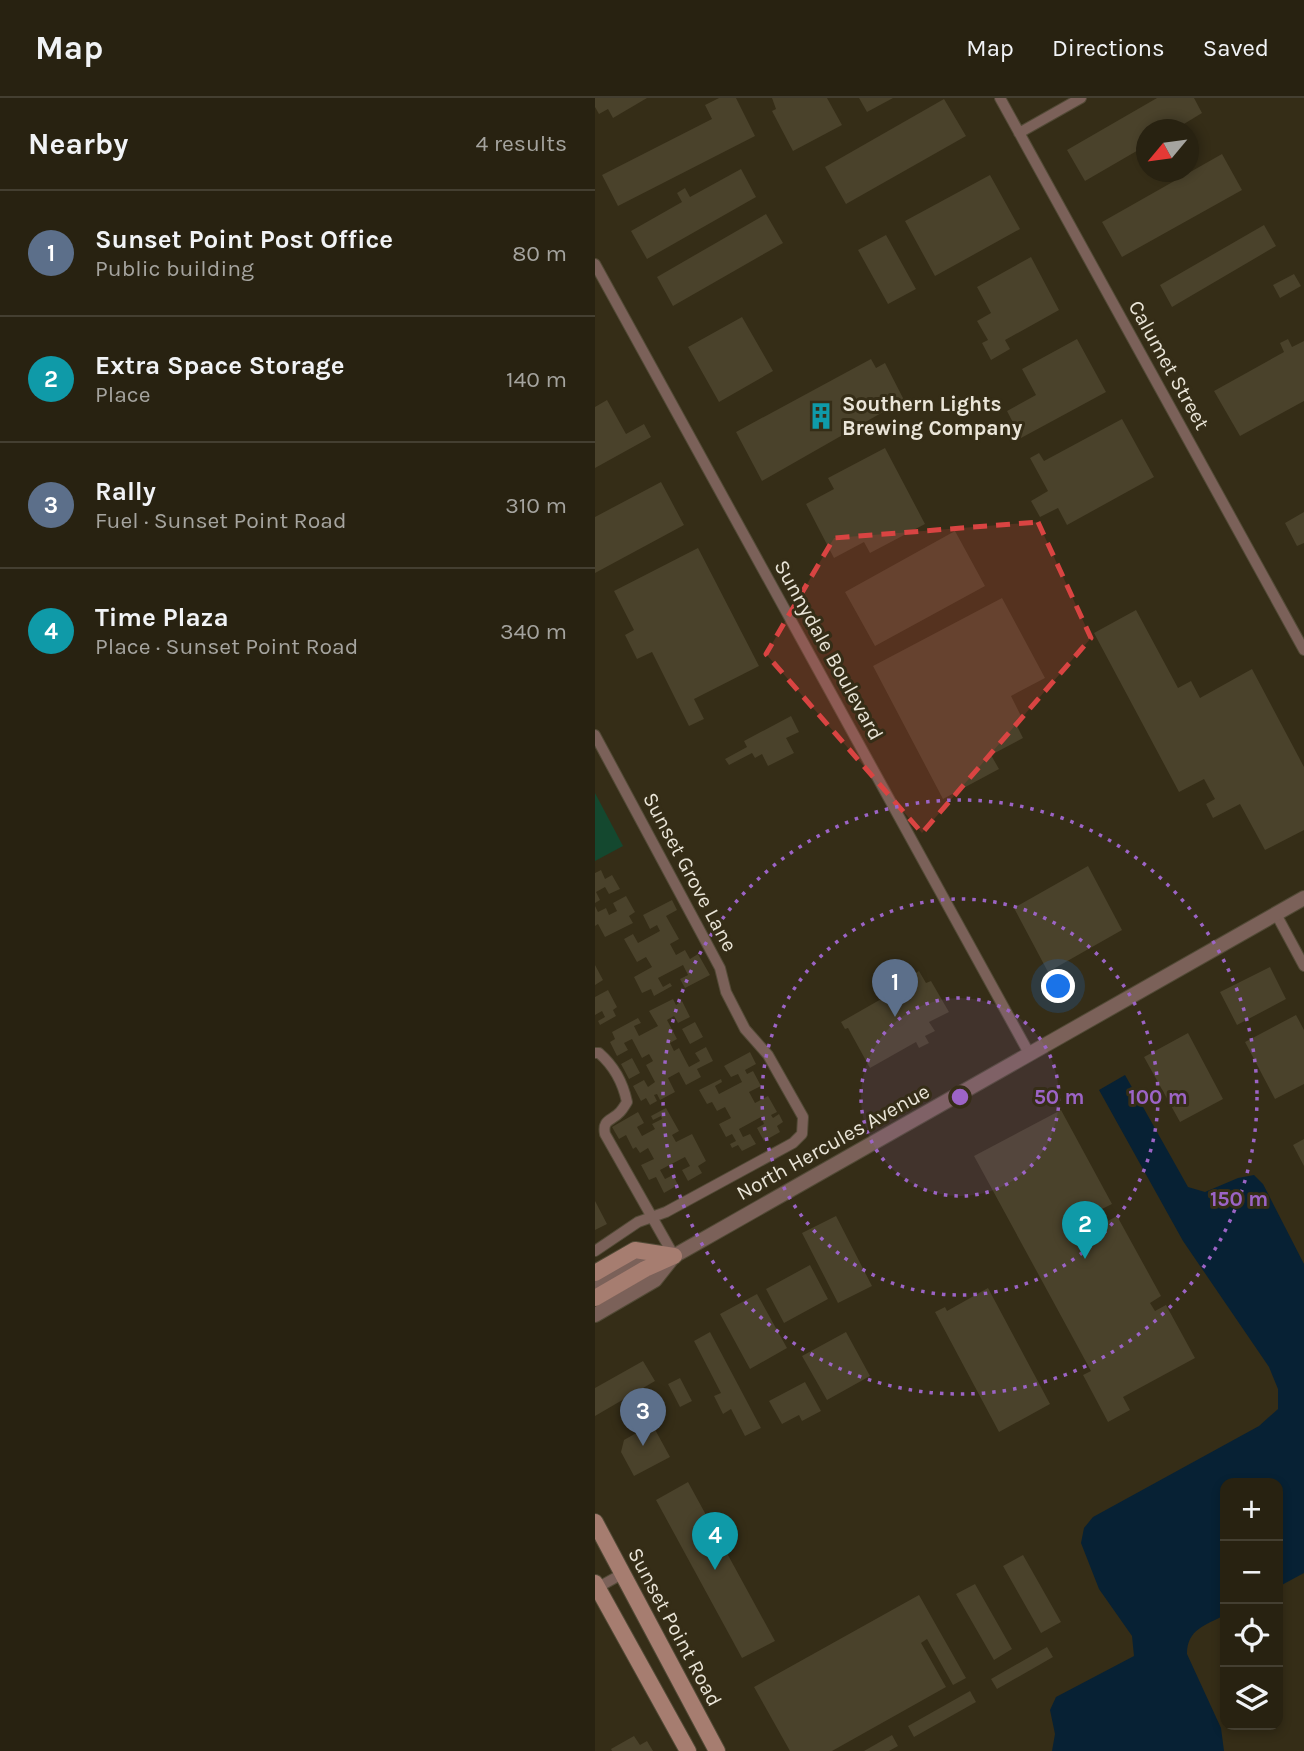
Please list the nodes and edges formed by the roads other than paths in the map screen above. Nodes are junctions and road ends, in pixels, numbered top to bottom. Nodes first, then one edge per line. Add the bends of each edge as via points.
1 (1000, 98) edge
2 (1080, 98) edge
3 (1019, 133) junction
4 (595, 264) edge
5 (1304, 650) edge
6 (595, 735) edge
7 (1304, 898) edge
8 (1276, 914) junction
9 (1304, 965) edge
10 (595, 1053) edge
11 (1030, 1055) junction
12 (652, 1217) junction
13 (595, 1251) edge
14 (674, 1256) junction
15 (595, 1273) edge
16 (595, 1284) edge
17 (595, 1298) edge
18 (595, 1315) edge
19 (595, 1522) edge
20 (622, 1574) junction
21 (596, 1586) edge
22 (688, 1751) edge
23 (717, 1751) edge

1 - 3 street, Calumet Street
2 - 3 street
3 - 5 street, Calumet Street
4 - 11 street, Sunnydale Boulevard
6 - 12 street, Sunset Grove Lane via 720,968 726,992 745,1028 768,1055 803,1118 802,1134 793,1143
7 - 8 street, North Hercules Avenue
8 - 9 street
8 - 11 street, North Hercules Avenue
10 - 12 street via 609,1062 627,1102 607,1120 605,1134
11 - 14 street, North Hercules Avenue
12 - 13 street, Sunset Grove Lane
12 - 14 street
14 - 15 main road via 635,1250
14 - 16 street, North Hercules Avenue via 626,1266
14 - 17 main road
14 - 18 street, North Hercules Avenue via 655,1280
19 - 20 main road, Sunset Point Road
20 - 21 street
20 - 23 main road, Sunset Point Road
21 - 22 main road

